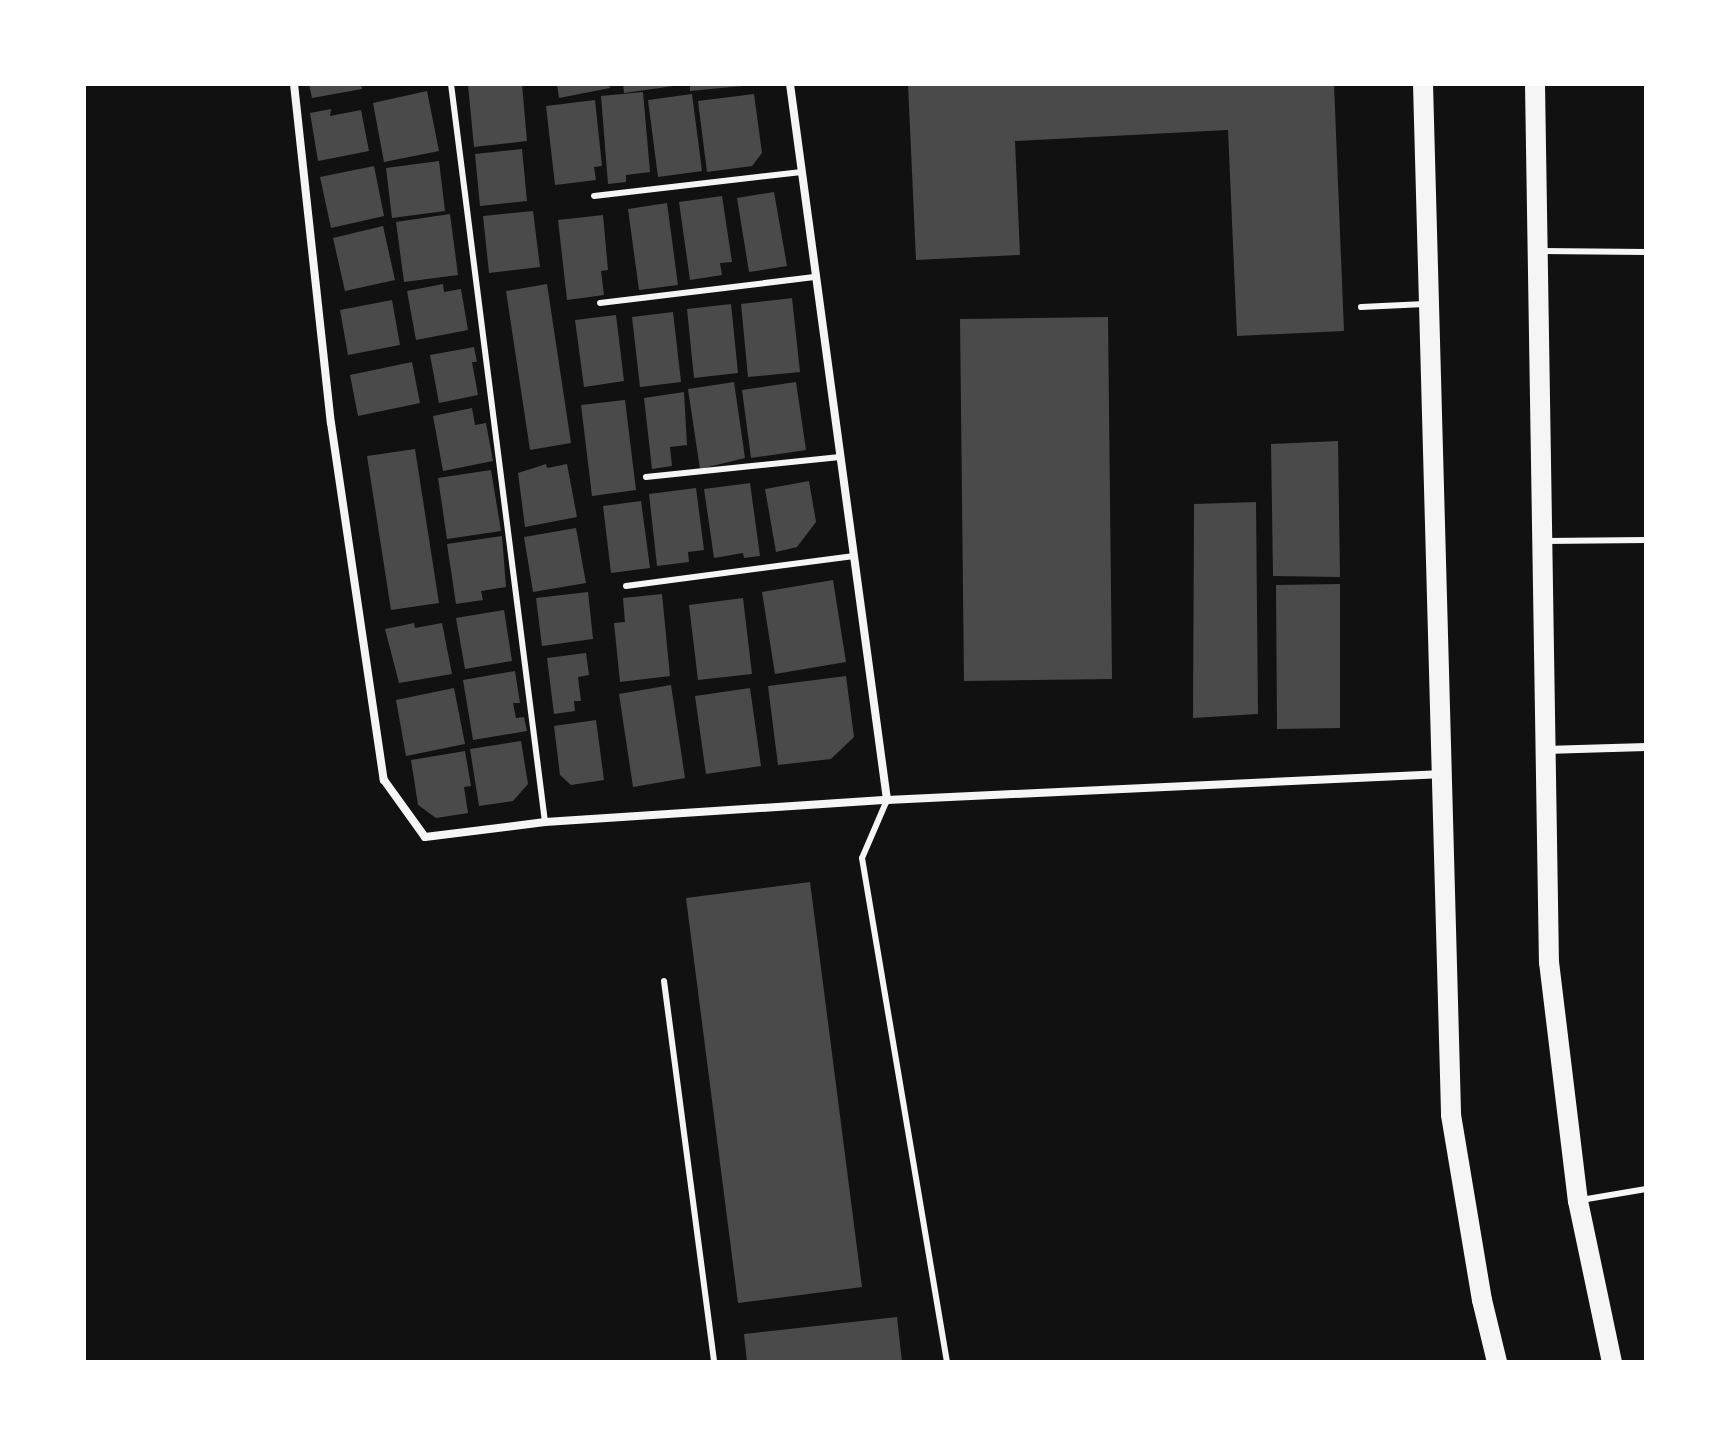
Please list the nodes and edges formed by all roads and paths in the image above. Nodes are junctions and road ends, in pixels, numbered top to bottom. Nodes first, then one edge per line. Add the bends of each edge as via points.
1 (294, 84) edge
2 (451, 84) edge
3 (790, 84) edge
4 (1423, 84) edge
5 (1535, 84) edge
6 (802, 172) junction
7 (594, 196) dead end
8 (1537, 251) junction
9 (1646, 252) edge
10 (816, 277) junction
11 (600, 303) dead end
12 (1430, 304) junction
13 (1361, 307) dead end
14 (840, 457) junction
15 (646, 477) dead end
16 (1646, 540) edge
17 (1541, 541) junction
18 (854, 556) junction
19 (626, 586) dead end
20 (1646, 747) edge
21 (1544, 750) junction
22 (1443, 774) junction
23 (887, 800) junction
24 (545, 822) junction
25 (664, 981) dead end
26 (1646, 1189) edge
27 (1578, 1201) junction
28 (714, 1362) edge
29 (947, 1362) edge
30 (1497, 1362) edge
31 (1612, 1362) edge

1 - 24 street via 331,423 384,780 425,837
2 - 24 lane
3 - 6 street
4 - 12 main road
5 - 8 main road
6 - 7 lane
6 - 10 street
8 - 9 lane
8 - 17 main road
10 - 11 lane
10 - 14 street
12 - 13 lane
12 - 22 main road
14 - 15 lane
14 - 18 street
16 - 17 lane
17 - 21 main road
18 - 19 lane
18 - 23 street
20 - 21 street
21 - 27 main road via 1549,962
22 - 23 street
22 - 30 main road via 1451,1115
23 - 24 street
23 - 29 lane via 862,858
25 - 28 lane
26 - 27 lane
27 - 31 main road

